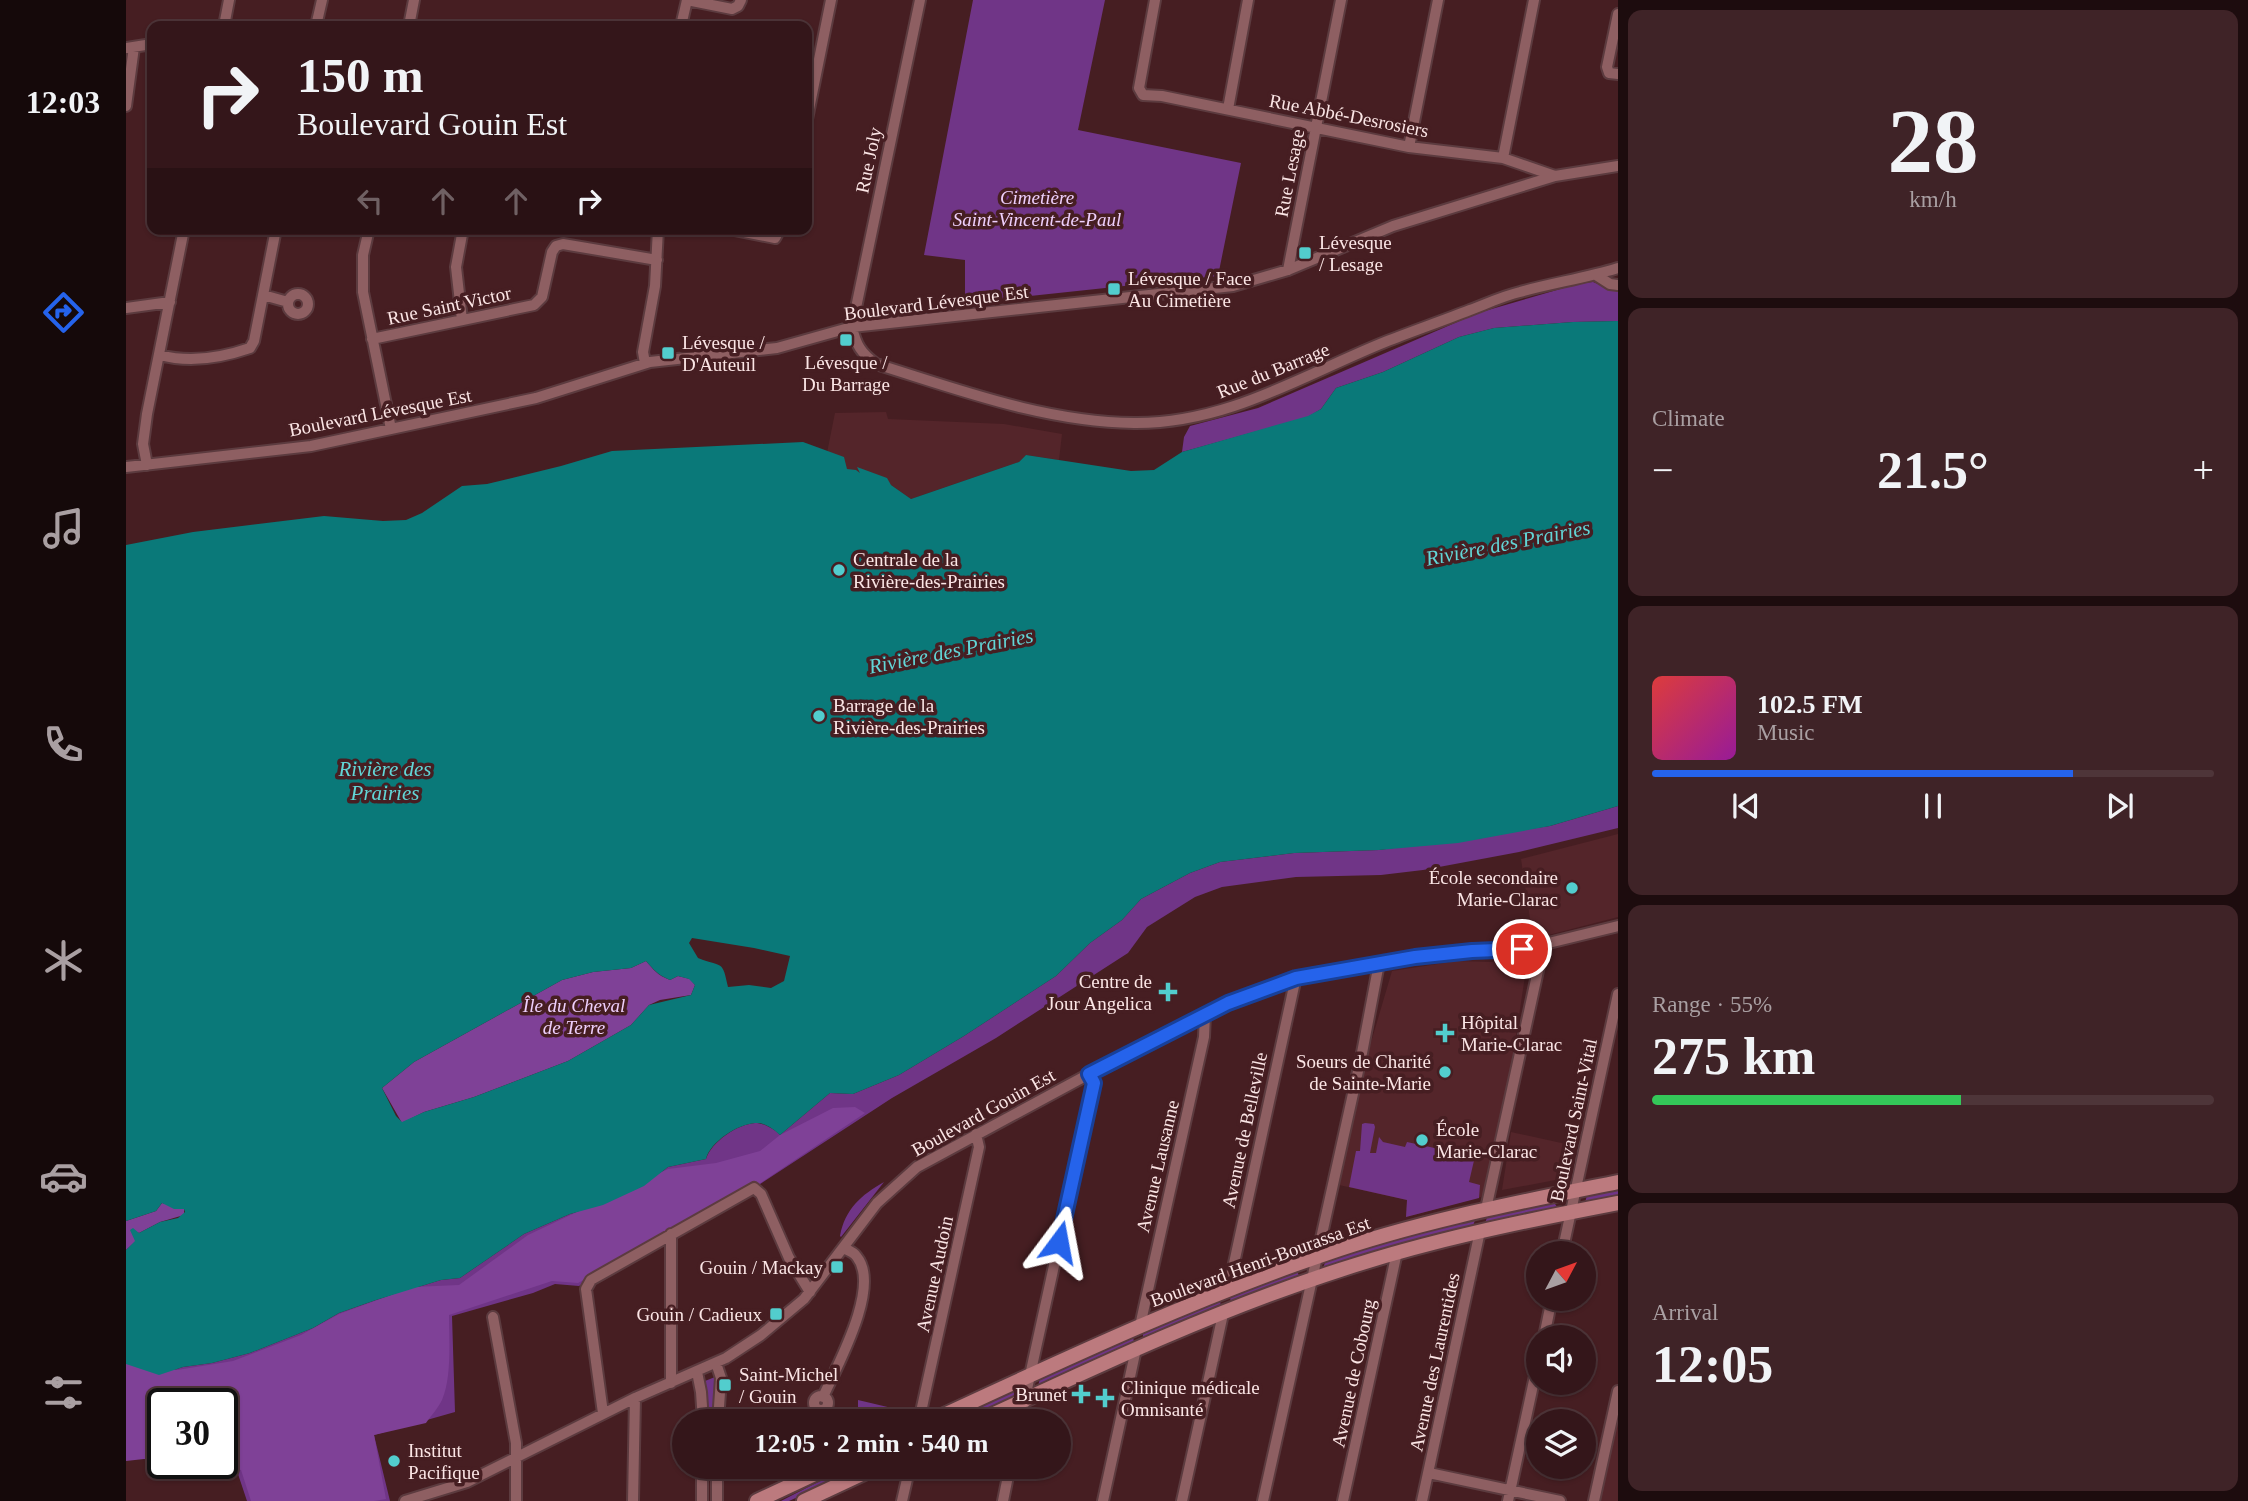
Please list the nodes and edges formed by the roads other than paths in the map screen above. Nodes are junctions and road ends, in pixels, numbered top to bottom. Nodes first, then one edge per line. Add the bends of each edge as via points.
1 (229, 0) edge
2 (322, 0) edge
3 (414, 0) edge
4 (687, 0) edge
5 (741, 0) edge
6 (831, 0) edge
7 (920, 0) edge
8 (1155, 0) edge
9 (1248, 0) edge
10 (1341, 0) edge
11 (1438, 0) edge
12 (1534, 0) edge
13 (1618, 14) edge
14 (225, 21) edge
15 (317, 21) edge
16 (411, 21) edge
17 (682, 21) edge
18 (130, 48) edge
19 (1618, 74) edge
20 (812, 92) edge
21 (126, 106) edge
22 (1228, 109) junction
23 (1316, 128) junction
24 (1409, 147) junction
25 (1503, 158) junction
26 (1618, 166) edge
27 (1555, 176) junction
28 (183, 235) edge
29 (275, 235) edge
30 (368, 235) edge
31 (462, 235) edge
32 (658, 235) edge
33 (760, 235) edge
34 (777, 235) edge
35 (657, 260) junction
36 (1618, 268) edge
37 (1288, 270) junction
38 (1596, 275) junction
39 (1618, 285) edge
40 (263, 295) junction
41 (170, 302) junction
42 (288, 302) dead end
43 (126, 308) edge
44 (462, 320) junction
45 (852, 327) junction
46 (372, 339) junction
47 (160, 355) junction
48 (645, 363) junction
49 (391, 429) junction
50 (147, 465) junction
51 (126, 467) edge
52 (1618, 926) edge
53 (1537, 947) junction
54 (1379, 963) junction
55 (1296, 978) junction
56 (1618, 994) edge
57 (1205, 1014) junction
58 (1089, 1074) junction
59 (976, 1134) junction
60 (1618, 1182) edge
61 (1575, 1191) junction
62 (1618, 1203) edge
63 (1486, 1209) junction
64 (1571, 1212) junction
65 (1480, 1231) junction
66 (671, 1234) junction
67 (1565, 1241) edge
68 (844, 1248) junction
69 (1397, 1252) junction
70 (1316, 1257) junction
71 (1311, 1280) junction
72 (1228, 1291) junction
73 (810, 1292) junction
74 (1223, 1314) junction
75 (493, 1317) dead end
76 (1140, 1326) junction
77 (1136, 1349) junction
78 (716, 1363) junction
79 (697, 1372) junction
80 (1030, 1376) junction
81 (671, 1383) junction
82 (1618, 1391) edge
83 (1531, 1395) edge
84 (823, 1396) dead end
85 (635, 1398) junction
86 (1024, 1400) junction
87 (702, 1409) edge
88 (719, 1409) edge
89 (922, 1409) edge
90 (957, 1409) edge
91 (1005, 1409) edge
92 (1022, 1409) edge
93 (603, 1413) junction
94 (517, 1456) junction
95 (1429, 1473) junction
96 (702, 1479) edge
97 (717, 1479) edge
98 (804, 1479) edge
99 (851, 1479) edge
100 (907, 1479) edge
101 (1007, 1479) edge
102 (1509, 1496) edge
103 (405, 1501) edge
104 (516, 1501) edge
105 (633, 1501) edge
106 (702, 1501) edge
107 (717, 1501) edge
108 (757, 1501) edge
109 (804, 1501) edge
110 (902, 1501) edge
111 (1003, 1501) edge
112 (1103, 1501) edge
113 (1182, 1501) edge
114 (1264, 1501) edge
115 (1343, 1501) edge
116 (1422, 1501) edge
117 (1560, 1501) edge
118 (1594, 1501) edge

1 - 14 street
2 - 15 street
3 - 16 street
4 - 5 street via 732,9
4 - 17 street
6 - 20 street
7 - 45 street, Rue Joly
8 - 22 street, Rue Abbé-Desrosiers via 1139,88 1143,95
9 - 22 street
10 - 23 street, Rue Lesage
11 - 24 street
12 - 25 street
13 - 19 street via 1607,67 1609,73
18 - 21 street
22 - 23 street, Rue Abbé-Desrosiers
23 - 24 street, Rue Abbé-Desrosiers
23 - 37 street, Rue Lesage
24 - 25 street, Rue Abbé-Desrosiers
25 - 27 street, Rue Abbé-Desrosiers
26 - 27 street, Boulevard Lévesque Est
27 - 37 street, Boulevard Lévesque Est via 1393,226
28 - 41 street
29 - 40 street
30 - 46 street via 363,292
31 - 44 street via 456,267
32 - 35 street
33 - 34 street
35 - 44 street, Rue Saint Victor via 555,246 542,297 534,305
35 - 48 street
36 - 38 street, Rue du Barrage
37 - 45 street, Boulevard Lévesque Est via 1233,286
38 - 39 street
38 - 45 street, Rue du Barrage via 1518,292 1382,343 1264,397 1209,414 1158,422 1057,415 876,364 863,355
40 - 42 street
40 - 47 street via 250,348 232,355 180,361
41 - 43 street
41 - 47 street
44 - 46 street, Rue Saint Victor
45 - 48 street, Boulevard Lévesque Est via 777,348
46 - 49 street
47 - 50 street via 145,434
48 - 49 street, Boulevard Lévesque Est via 536,398
49 - 50 street, Boulevard Lévesque Est via 311,446
50 - 51 street, Boulevard Lévesque Est
52 - 53 street, Boulevard Gouin Est
53 - 54 street, Boulevard Gouin Est
53 - 63 street via 1539,966
54 - 55 street, Boulevard Gouin Est
54 - 70 street
55 - 57 street, Boulevard Gouin Est
55 - 72 street, Avenue de Belleville
56 - 61 street, Boulevard Saint-Vital
57 - 58 street, Boulevard Gouin Est
57 - 76 street, Avenue Lausanne via 1204,1037
58 - 59 street, Boulevard Gouin Est
58 - 80 street via 1094,1083
59 - 68 street, Boulevard Gouin Est via 900,1181 877,1203
59 - 89 street, Avenue Audoin via 979,1147
60 - 61 main road, Boulevard Henri-Bourassa Est
61 - 63 main road, Boulevard Henri-Bourassa Est
61 - 64 street, Boulevard Saint-Vital
62 - 64 main road, Boulevard Henri-Bourassa Est
63 - 70 main road, Boulevard Henri-Bourassa Est
64 - 65 main road, Boulevard Henri-Bourassa Est
64 - 67 street, Boulevard Saint-Vital
65 - 69 main road, Boulevard Henri-Bourassa Est
65 - 95 street, Avenue des Laurentides
66 - 73 street via 754,1188
66 - 81 street
66 - 93 street via 587,1284
68 - 73 street, Boulevard Gouin Est
68 - 84 street via 862,1265 863,1305
69 - 71 main road, Boulevard Henri-Bourassa Est
69 - 115 street, Avenue de Cobourg
70 - 71 street
70 - 72 main road, Boulevard Henri-Bourassa Est
71 - 74 main road, Boulevard Henri-Bourassa Est
71 - 114 street
72 - 76 main road, Boulevard Henri-Bourassa Est
73 - 78 street, Boulevard Gouin Est via 761,1335
74 - 77 main road, Boulevard Henri-Bourassa Est
74 - 113 street
75 - 94 street
76 - 80 main road, Boulevard Henri-Bourassa Est
77 - 86 main road, Boulevard Henri-Bourassa Est
77 - 112 street
78 - 79 street, Boulevard Gouin Est
78 - 88 street via 721,1378
79 - 81 street, Boulevard Gouin Est
79 - 87 street
80 - 86 street
80 - 90 main road, Boulevard Henri-Bourassa Est
81 - 85 street, Boulevard Gouin Est
82 - 118 street
83 - 102 street
85 - 93 street, Boulevard Gouin Est
85 - 105 street
86 - 91 main road, Boulevard Henri-Bourassa Est
86 - 92 street
93 - 94 street, Boulevard Gouin Est
94 - 103 street, Boulevard Gouin Est via 467,1482
94 - 104 street
95 - 102 street
95 - 116 street, Avenue des Laurentides
96 - 106 street
97 - 107 street
98 - 108 main road
99 - 109 main road
100 - 110 street
101 - 111 street
102 - 117 street

